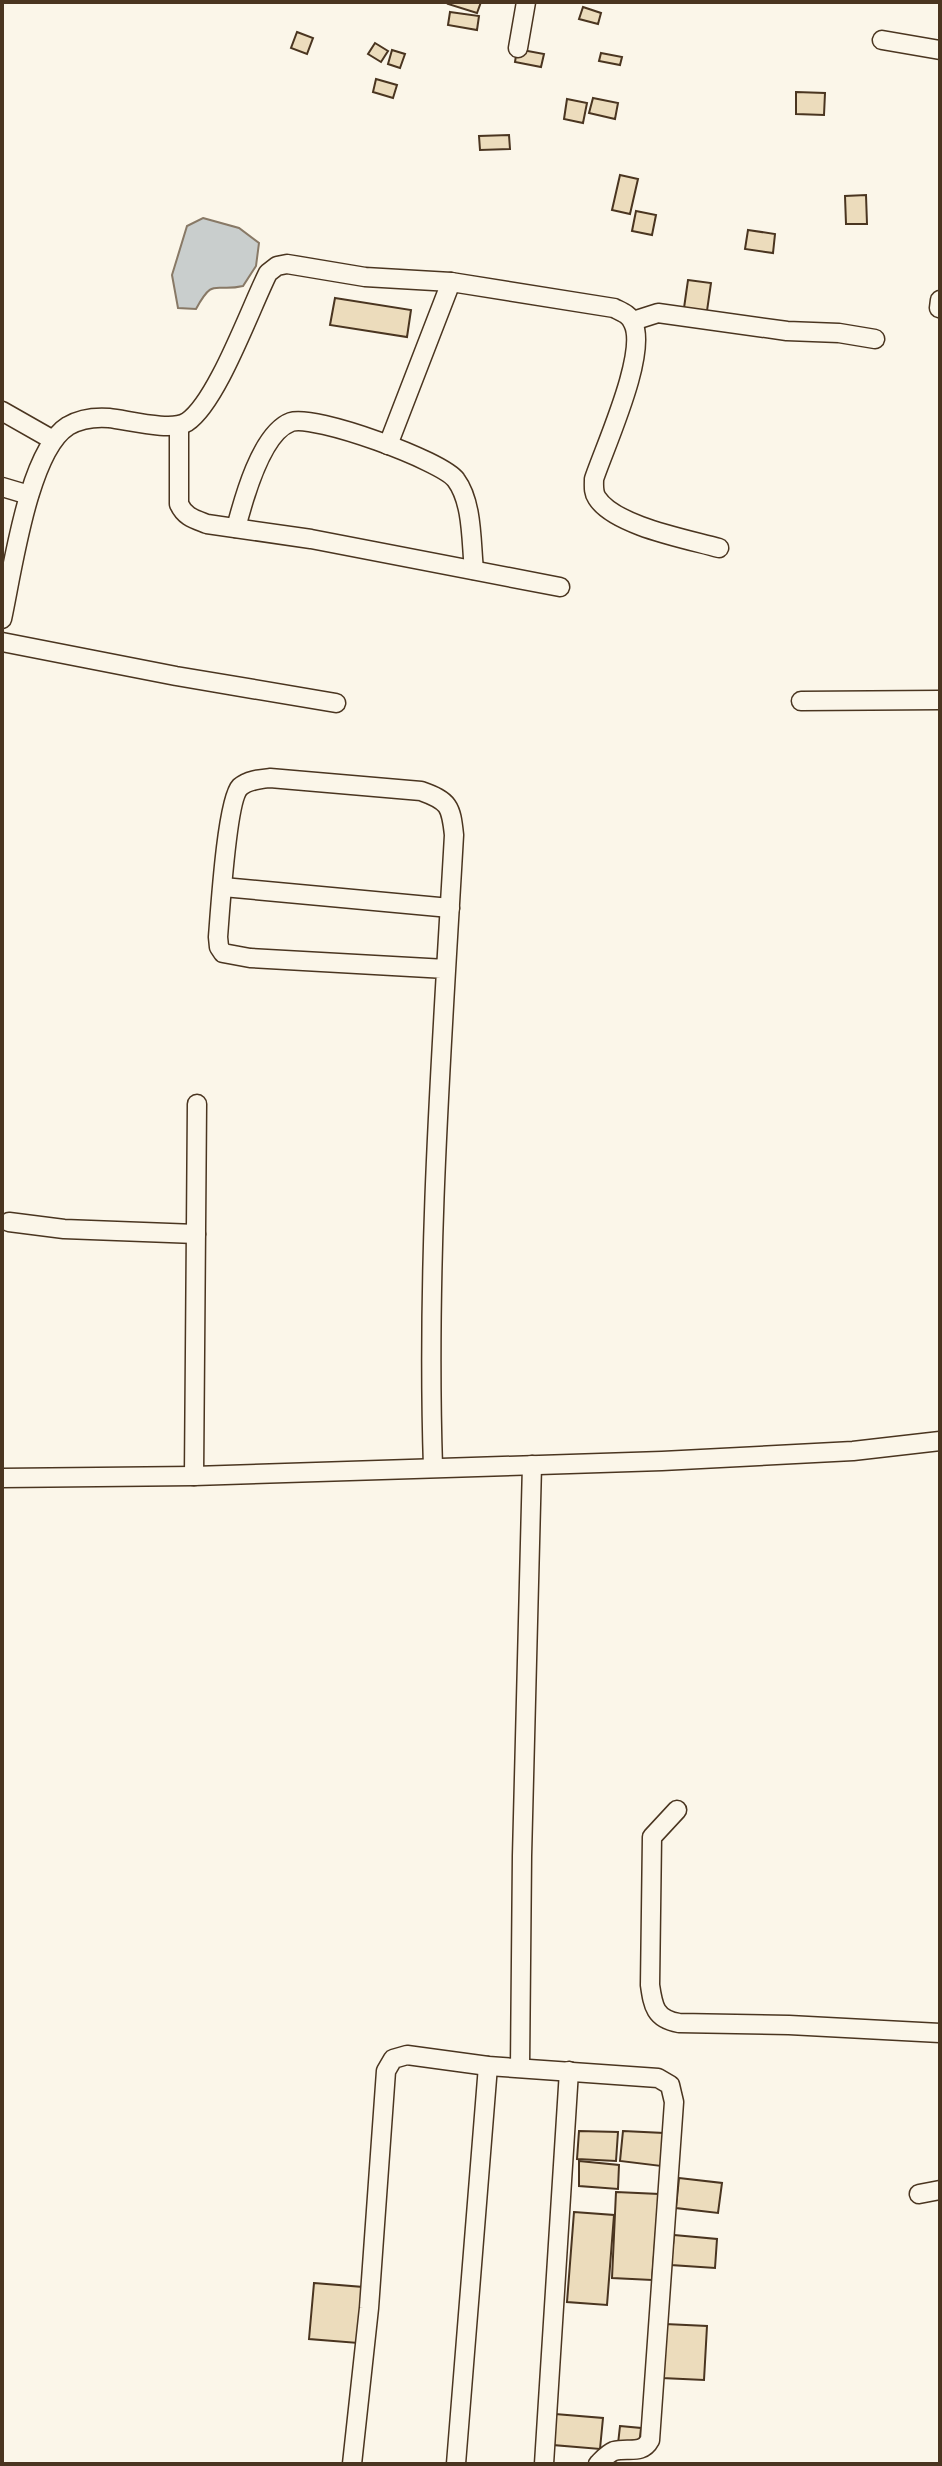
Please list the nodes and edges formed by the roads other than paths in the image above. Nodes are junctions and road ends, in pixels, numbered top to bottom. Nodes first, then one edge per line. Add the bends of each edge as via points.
1 (526, 2) edge
2 (882, 40) dead end
3 (518, 48) dead end
4 (940, 50) edge
5 (451, 282) junction
6 (940, 300) edge
7 (939, 308) edge
8 (633, 321) junction
9 (875, 339) dead end
10 (2, 411) edge
11 (179, 426) junction
12 (53, 440) junction
13 (388, 445) junction
14 (2, 487) edge
15 (29, 495) junction
16 (236, 528) junction
17 (719, 548) dead end
18 (474, 570) junction
19 (560, 587) dead end
20 (2, 619) edge
21 (2, 642) edge
22 (940, 700) edge
23 (801, 701) dead end
24 (336, 703) dead end
25 (223, 887) junction
26 (450, 908) junction
27 (446, 969) junction
28 (197, 1104) dead end
29 (9, 1222) dead end
30 (196, 1234) junction
31 (940, 1441) edge
32 (532, 1465) junction
33 (433, 1467) junction
34 (194, 1476) junction
35 (2, 1478) edge
36 (677, 1810) dead end
37 (940, 2033) edge
38 (488, 2066) junction
39 (520, 2067) junction
40 (569, 2071) junction
41 (940, 2190) edge
42 (919, 2194) dead end
43 (352, 2464) edge
44 (456, 2464) edge
45 (544, 2464) edge
46 (598, 2464) edge

1 - 3 street
2 - 4 street
5 - 8 street via 614,308
5 - 11 street via 277,266 268,273 213,391
5 - 13 street
6 - 7 street
8 - 9 street via 658,313
8 - 17 street via 636,353 594,490 609,509 632,521
10 - 12 street
11 - 12 street via 86,419
11 - 16 street via 179,504 184,514
12 - 15 street
13 - 16 street via 308,420 290,422 248,481
13 - 18 street via 455,478 468,515
14 - 15 street
15 - 20 street
16 - 18 street
18 - 19 street
21 - 24 street
22 - 23 street
25 - 26 street
25 - 26 street via 239,788 270,778 349,784 421,791 442,799 451,811 454,835
25 - 27 street via 218,937 223,953
26 - 27 street
27 - 33 street via 432,1214
28 - 30 street
29 - 30 street
30 - 34 street
31 - 32 street via 853,1451
32 - 33 street
32 - 39 street
33 - 34 street
34 - 35 street
36 - 37 street via 652,1837 650,1985 658,2015 679,2023
38 - 39 street
38 - 43 street via 407,2055 388,2065
38 - 44 street
39 - 40 street
40 - 45 street
40 - 46 street via 658,2078 670,2085 674,2102 650,2440 641,2449 609,2454
41 - 42 street

